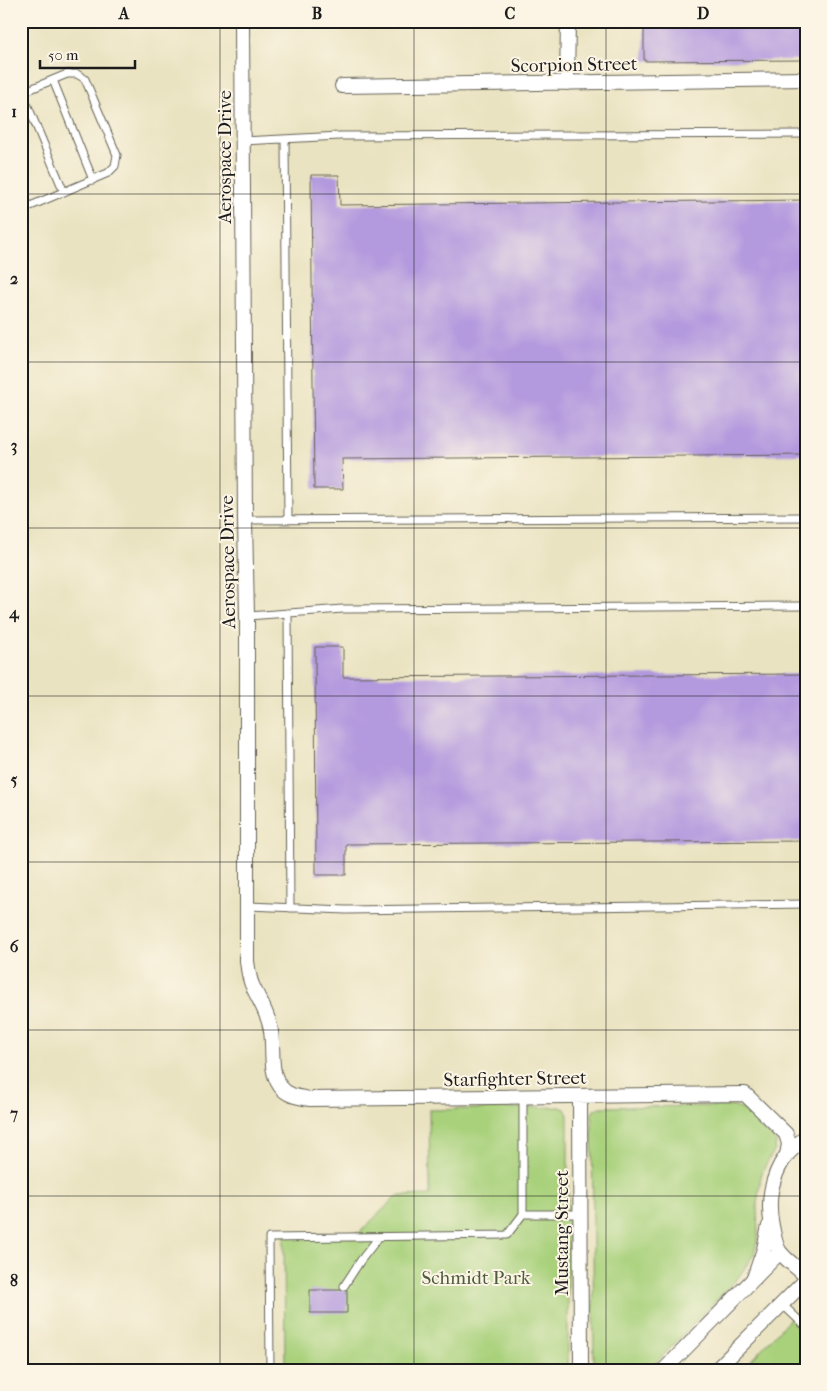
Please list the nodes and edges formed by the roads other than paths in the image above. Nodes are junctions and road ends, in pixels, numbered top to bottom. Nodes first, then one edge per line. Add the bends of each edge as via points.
1 (242, 21) edge
2 (568, 21) edge
3 (53, 80) junction
4 (806, 80) edge
5 (567, 83) junction
6 (342, 86) dead end
7 (22, 92) edge
8 (806, 134) edge
9 (285, 139) junction
10 (242, 141) junction
11 (93, 180) junction
12 (64, 192) junction
13 (21, 210) edge
14 (806, 517) edge
15 (245, 520) junction
16 (288, 520) junction
17 (806, 606) edge
18 (288, 612) junction
19 (247, 616) junction
20 (806, 904) edge
21 (248, 906) junction
22 (290, 908) junction
23 (286, 1093) joint
24 (523, 1096) junction
25 (580, 1096) junction
26 (806, 1137) edge
27 (787, 1155) junction
28 (524, 1214) junction
29 (580, 1214) junction
30 (770, 1218) junction
31 (379, 1237) junction
32 (780, 1252) junction
33 (806, 1276) edge
34 (753, 1279) junction
35 (806, 1280) edge
36 (344, 1286) dead end
37 (806, 1293) edge
38 (782, 1304) junction
39 (806, 1327) edge
40 (270, 1370) edge
41 (581, 1370) edge
42 (664, 1370) edge
43 (716, 1370) edge

1 - 10 street, Aerospace Drive
2 - 5 street
3 - 7 lane
3 - 11 lane
3 - 11 lane via 67,74 77,74 85,79 116,155 115,166
4 - 5 street, Scorpion Street
5 - 6 street, Scorpion Street
7 - 12 lane
8 - 9 lane
9 - 10 lane
9 - 16 lane
10 - 15 street, Aerospace Drive
11 - 12 lane
12 - 13 lane
14 - 16 lane
15 - 16 lane
15 - 19 street, Aerospace Drive
17 - 18 lane via 343,608
18 - 19 lane
18 - 22 lane
19 - 21 street, Aerospace Drive
20 - 22 lane
21 - 22 lane
21 - 23 street, Aerospace Drive via 249,976 271,1026 276,1080
23 - 24 street, Starfighter Street via 310,1099
24 - 25 street, Starfighter Street
24 - 28 lane
25 - 27 street, Starfighter Street via 745,1094 786,1134 789,1144
25 - 29 street, Mustang Street
26 - 27 street
27 - 30 street via 774,1180
28 - 29 lane
28 - 31 lane via 507,1235
29 - 41 street, Mustang Street
30 - 32 street
30 - 34 street
31 - 36 lane
31 - 40 lane via 269,1238
32 - 33 street
32 - 34 street
34 - 42 street
35 - 38 street
37 - 38 street
38 - 39 lane
38 - 43 street

